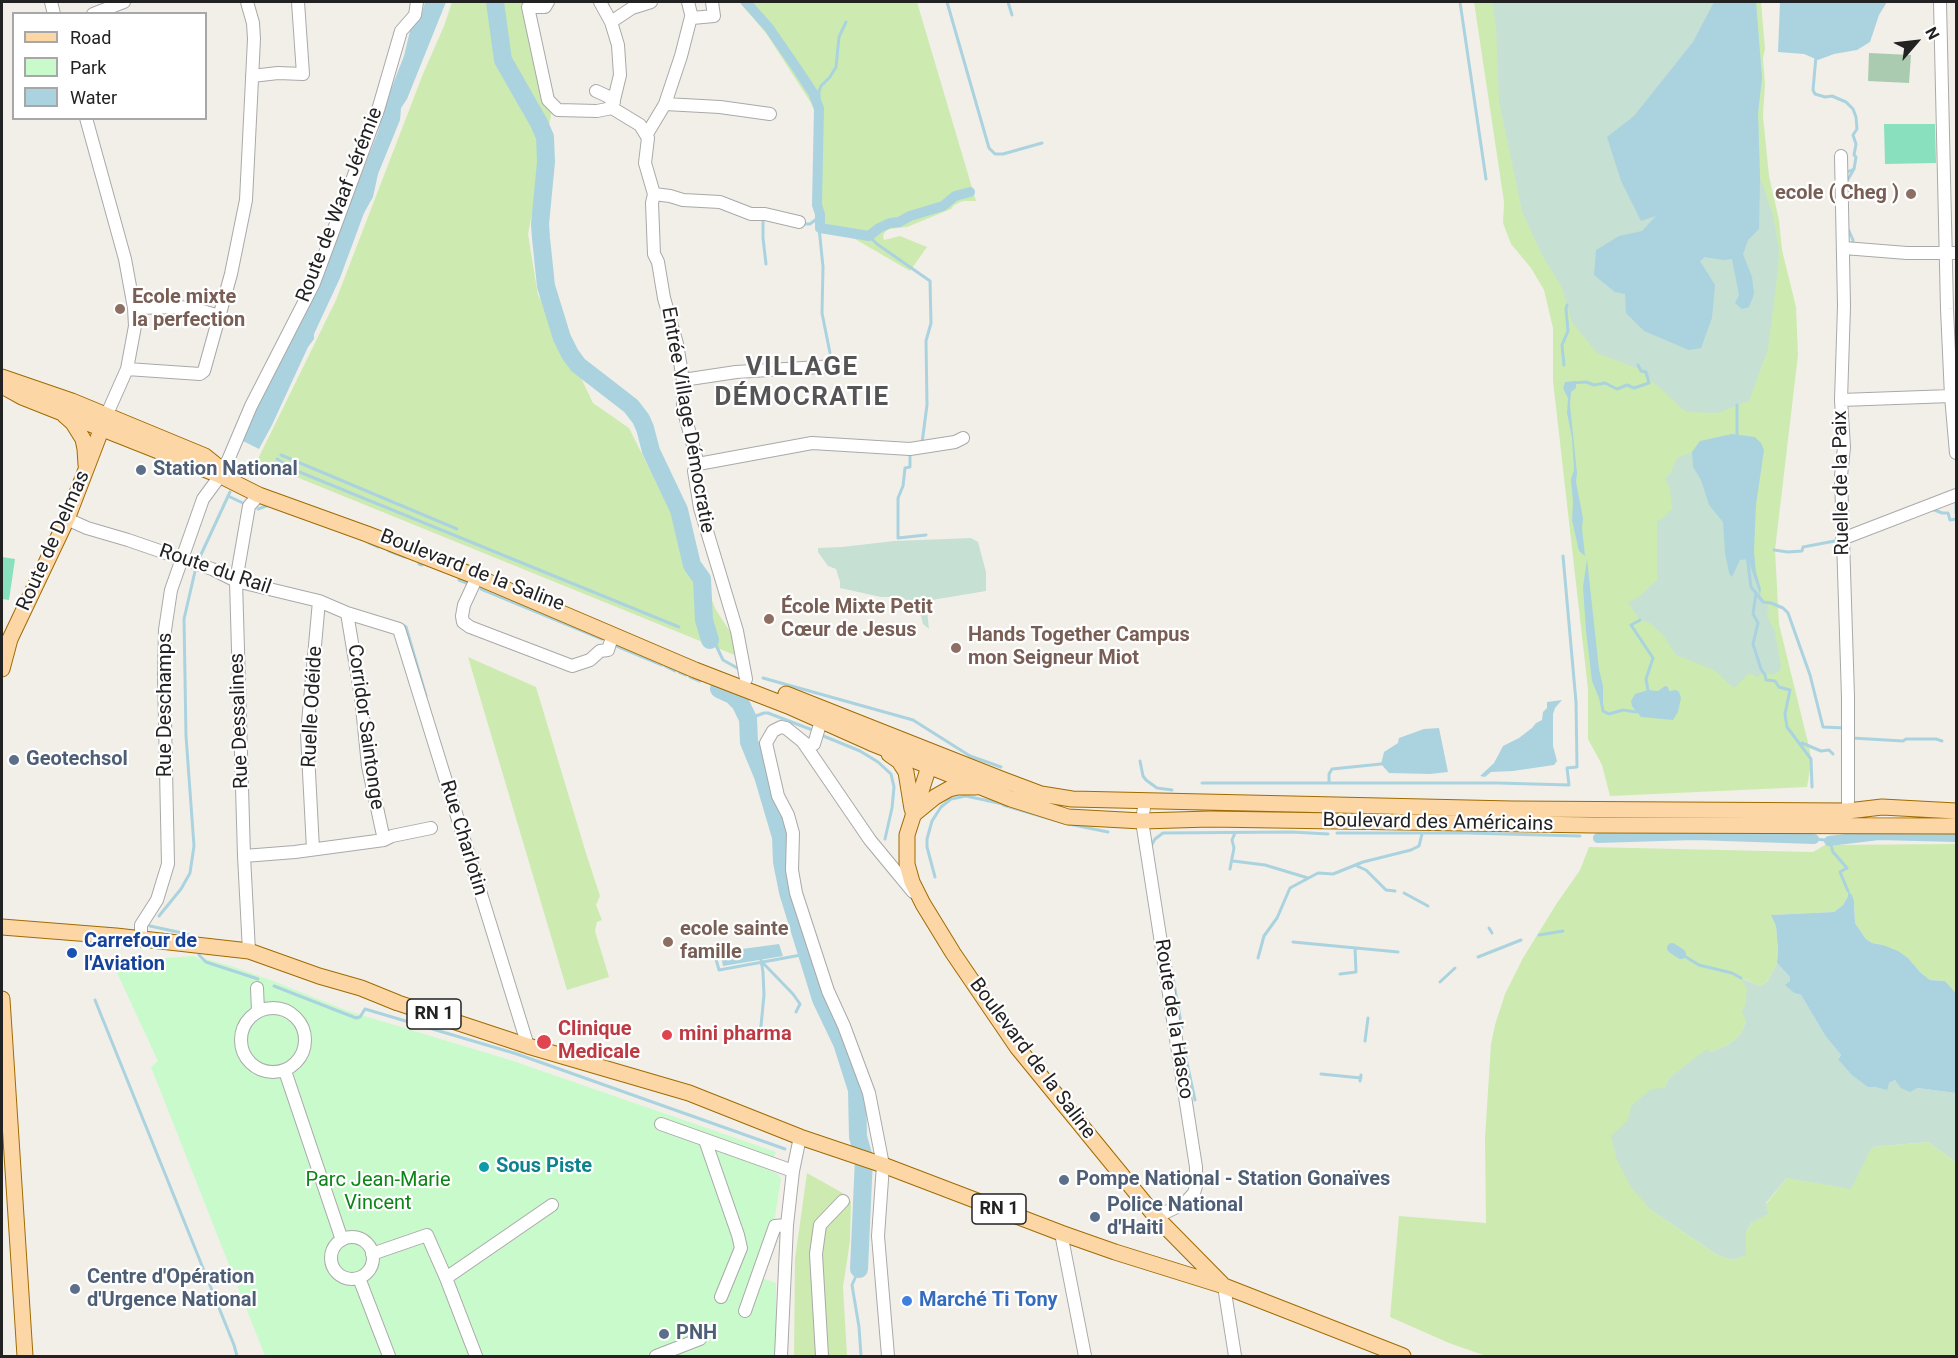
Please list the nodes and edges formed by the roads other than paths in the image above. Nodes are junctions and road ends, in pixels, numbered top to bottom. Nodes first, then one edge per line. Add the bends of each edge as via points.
1 (124, 2) edge
2 (247, 2) edge
3 (298, 2) edge
4 (417, 2) edge
5 (548, 2) edge
6 (600, 2) edge
7 (651, 2) edge
8 (688, 2) edge
9 (712, 2) edge
10 (1940, 2) edge
11 (98, 12) edge
12 (692, 18) junction
13 (611, 22) junction
14 (252, 76) junction
15 (596, 92) dead end
16 (665, 104) junction
17 (613, 105) junction
18 (770, 114) dead end
19 (87, 120) edge
20 (647, 134) junction
21 (1841, 156) dead end
22 (654, 194) junction
23 (799, 222) dead end
24 (1844, 248) junction
25 (1951, 253) edge
26 (134, 308) junction
27 (219, 316) junction
28 (836, 366) dead end
29 (127, 369) junction
30 (2, 377) edge
31 (683, 380) junction
32 (2, 386) edge
33 (1951, 396) junction
34 (1841, 400) junction
35 (58, 411) junction
36 (104, 421) junction
37 (963, 438) dead end
38 (1956, 453) edge
39 (698, 464) junction
40 (86, 468) junction
41 (221, 473) junction
42 (259, 495) junction
43 (1956, 495) edge
44 (67, 519) junction
45 (1842, 538) junction
46 (187, 561) junction
47 (477, 577) junction
48 (236, 581) junction
49 (319, 602) junction
50 (347, 613) junction
51 (399, 629) joint
52 (613, 634) junction
53 (698, 665) junction
54 (2, 669) edge
55 (743, 681) junction
56 (821, 721) junction
57 (800, 739) junction
58 (871, 743) junction
59 (931, 759) junction
60 (988, 788) junction
61 (1145, 801) junction
62 (1848, 811) junction
63 (1956, 811) edge
64 (913, 815) junction
65 (1142, 821) junction
66 (1956, 826) edge
67 (431, 828) dead end
68 (384, 840) junction
69 (313, 849) junction
70 (244, 856) junction
71 (923, 904) junction
72 (2, 927) edge
73 (141, 940) junction
74 (249, 951) junction
75 (257, 988) dead end
76 (2, 999) edge
77 (258, 1011) junction
78 (528, 1046) junction
79 (285, 1071) junction
80 (4, 1101) edge
81 (661, 1124) dead end
82 (800, 1137) junction
83 (705, 1140) junction
84 (869, 1160) junction
85 (793, 1171) junction
86 (843, 1201) dead end
87 (552, 1205) dead end
88 (1156, 1217) junction
89 (787, 1225) junction
90 (1061, 1233) junction
91 (342, 1240) junction
92 (372, 1254) junction
93 (359, 1278) junction
94 (446, 1278) junction
95 (1224, 1286) junction
96 (721, 1297) dead end
97 (745, 1311) dead end
98 (700, 1339) dead end
99 (25, 1356) edge
100 (389, 1356) edge
101 (476, 1356) edge
102 (656, 1356) edge
103 (781, 1356) edge
104 (822, 1356) edge
105 (888, 1356) edge
106 (1086, 1356) edge
107 (1236, 1356) edge
108 (1403, 1356) edge

1 - 11 street
2 - 14 street via 253,23
3 - 14 street via 303,74
4 - 41 street, Route de Waaf Jérémie via 415,15 401,31 378,110 314,283
5 - 17 street via 545,7 528,7 548,100 558,110 597,111
6 - 13 street
7 - 13 street via 632,8
8 - 12 street
9 - 12 street via 714,16
10 - 25 street
12 - 16 street
13 - 17 street via 620,66
14 - 27 street via 246,200
15 - 17 street via 607,96
16 - 18 street
16 - 20 street
17 - 20 street
19 - 26 street via 125,259
20 - 22 street, Entrée Village Démocratie via 645,164
21 - 24 street, Ruelle de la Paix
22 - 23 street via 720,202 751,214
22 - 31 street, Entrée Village Démocratie via 654,254
24 - 25 street via 1907,254
24 - 34 street, Ruelle de la Paix
25 - 33 street
26 - 27 street via 180,307
26 - 29 street via 135,326
27 - 29 street via 201,374
28 - 31 street via 736,372
29 - 36 street
30 - 36 main road, Boulevard de la Saline via 72,400
31 - 39 street, Entrée Village Démocratie via 683,408
32 - 35 main road, Boulevard de la Saline
33 - 34 street
33 - 38 street
34 - 45 street, Ruelle de la Paix
35 - 36 main road, Boulevard de la Saline
35 - 40 main road via 78,431 86,449
36 - 40 main road, Route de Delmas
36 - 41 main road, Boulevard de la Saline via 199,468
37 - 39 street via 910,449 812,444
39 - 55 street, Entrée Village Démocratie via 694,471 700,508 737,631
40 - 44 main road, Route de Delmas
41 - 42 main road, Boulevard de la Saline
41 - 46 street, Rue Deschamps via 203,500
41 - 53 main road, Boulevard de la Saline
42 - 47 main road, Boulevard de la Saline
42 - 48 street, Rue Dessalines via 249,506
43 - 45 street
44 - 46 street, Route du Rail
44 - 54 main road, Route de Delmas via 10,639
45 - 62 street, Ruelle de la Paix
46 - 48 street, Route du Rail
46 - 73 street, Rue Deschamps via 171,590 165,630 168,864 157,900 141,925
47 - 52 main road, Boulevard de la Saline
47 - 52 street via 462,616 470,627 572,666 608,650
48 - 49 street, Route du Rail
48 - 70 street, Rue Dessalines
49 - 50 street, Route du Rail
49 - 69 street, Ruelle Odéide via 307,734
50 - 51 street, Route du Rail
50 - 68 street, Corridor Saintonge via 368,766
51 - 78 street, Rue Charlotin
52 - 53 main road, Boulevard de la Saline
53 - 55 main road, Boulevard de la Saline
55 - 56 main road, Boulevard de la Saline
55 - 59 main road, Boulevard de la Saline
56 - 57 street via 814,744 807,745
56 - 58 main road, Boulevard de la Saline
57 - 71 street via 870,840
57 - 84 street via 781,727 773,731 766,743 778,796 793,833 796,893 828,992 869,1093
58 - 59 main road, Boulevard de la Saline
58 - 64 main road via 899,761 906,772
59 - 60 main road, Boulevard des Américains
59 - 61 main road, Boulevard des Américains via 1041,794
59 - 64 main road, Boulevard de la Saline
60 - 64 main road via 949,789
60 - 65 main road, Boulevard des Américains via 1068,817
61 - 62 main road, Boulevard des Américains
61 - 65 street, Route de la Hasco
62 - 63 main road, Boulevard des Américains via 1882,807
64 - 71 main road, Boulevard de la Saline via 907,835 907,864
65 - 66 main road, Boulevard des Américains
65 - 88 street, Route de la Hasco via 1196,1167 1194,1193 1185,1203
67 - 68 street
68 - 69 street
69 - 70 street
70 - 74 street, Rue Dessalines
71 - 88 main road, Boulevard de la Saline via 1017,1047
72 - 73 main road, RN 1
73 - 74 main road, RN 1
74 - 78 main road, RN 1
75 - 77 street
76 - 80 main road
77 - 79 street via 244,1025 244,1056 262,1071
77 - 79 street via 286,1011 304,1032 299,1059
78 - 82 main road, RN 1 via 689,1093
79 - 91 street
80 - 99 main road
81 - 83 street
82 - 84 main road, RN 1
82 - 85 street
83 - 85 street
83 - 96 street via 741,1248
84 - 90 main road, RN 1
84 - 105 street
85 - 89 street
86 - 104 street via 820,1225 816,1254
87 - 94 street
88 - 95 main road, Boulevard de la Saline
89 - 97 street via 775,1226
89 - 103 street
90 - 95 main road, RN 1
90 - 106 street
91 - 92 street via 360,1239
91 - 93 street via 334,1248 333,1268 342,1277
92 - 93 street via 368,1272
92 - 94 street via 427,1235
93 - 100 street
94 - 101 street
95 - 107 street
95 - 108 main road, RN 1
98 - 102 street

